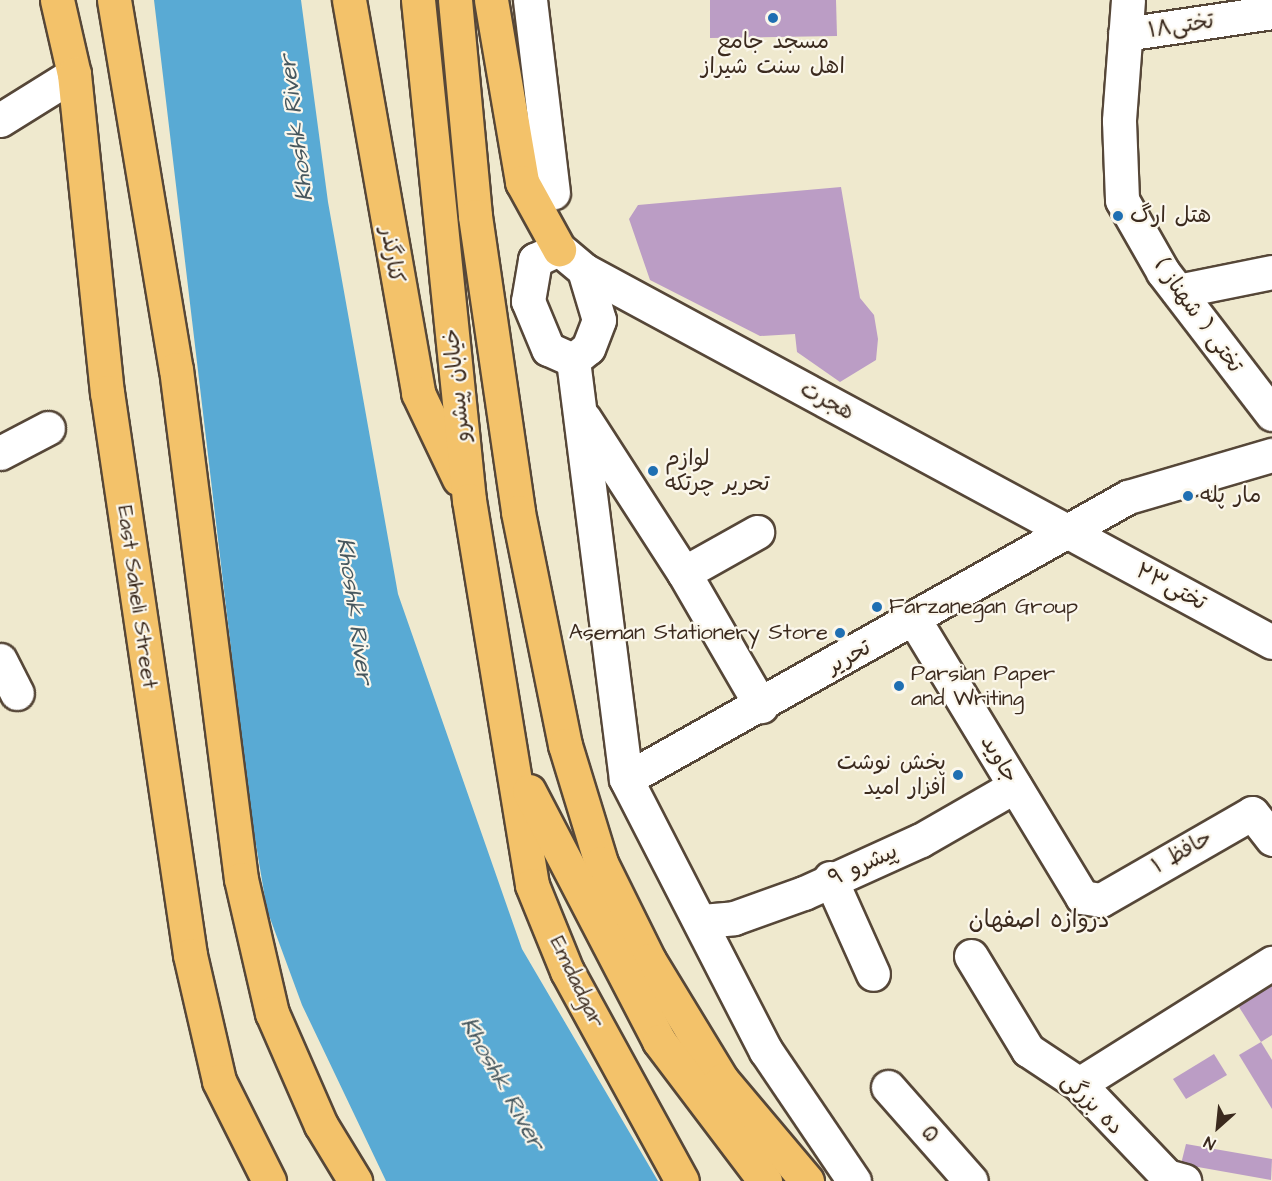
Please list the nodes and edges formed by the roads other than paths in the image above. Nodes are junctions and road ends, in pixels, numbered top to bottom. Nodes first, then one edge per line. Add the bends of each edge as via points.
1 (57, 0) edge
2 (114, 0) edge
3 (349, 0) edge
4 (418, 0) edge
5 (455, 0) edge
6 (491, 0) edge
7 (530, 0) edge
8 (1128, 0) edge
9 (1272, 12) edge
10 (1125, 34) junction
11 (74, 74) junction
12 (0, 120) edge
13 (553, 193) dead end
14 (559, 249) junction
15 (584, 270) junction
16 (1272, 272) edge
17 (1178, 291) junction
18 (573, 360) junction
19 (580, 412) junction
20 (1272, 414) edge
21 (48, 428) dead end
22 (0, 453) edge
23 (1272, 455) edge
24 (468, 500) junction
25 (757, 532) dead end
26 (1069, 532) junction
27 (684, 573) junction
28 (915, 621) junction
29 (1272, 642) edge
30 (0, 660) edge
31 (16, 693) dead end
32 (761, 706) junction
33 (517, 768) junction
34 (626, 779) junction
35 (1015, 786) junction
36 (1272, 839) edge
37 (830, 878) junction
38 (1082, 897) joint
39 (702, 921) junction
40 (971, 956) dead end
41 (1272, 963) edge
42 (873, 974) dead end
43 (1079, 1084) junction
44 (888, 1087) dead end
45 (269, 1181) edge
46 (355, 1181) edge
47 (682, 1181) edge
48 (765, 1181) edge
49 (807, 1181) edge
50 (854, 1181) edge
51 (972, 1181) edge
52 (1184, 1181) edge

1 - 11 main road, East Saheli Street
2 - 46 main road via 176,369 241,879 272,1013 321,1125
3 - 24 main road, کنارگذر via 418,393
4 - 24 main road, خیابان پیشرو
5 - 49 main road via 475,216 520,524 565,745 601,863 687,1028 722,1080
6 - 14 main road via 522,182
7 - 13 street
8 - 10 street, تختی ( شهناز )
9 - 10 street, تختی۱۸
10 - 17 street, تختی ( شهناز ) via 1119,121 1122,200
11 - 12 street
11 - 45 main road, East Saheli Street via 107,392 190,955 219,1081
14 - 15 street, هجرت
14 - 18 street via 535,260 528,302 548,349
15 - 18 street via 598,320 588,348
15 - 26 street, هجرت
16 - 17 street
17 - 20 street, تختی ( شهناز )
18 - 19 street
19 - 27 street
19 - 34 street
21 - 22 street
23 - 26 street, تحریر via 1128,497
24 - 33 main road, خیابان پیشرو via 504,719
25 - 27 street
26 - 28 street, تحریر
26 - 29 street, تختی۲۳
27 - 32 street
28 - 32 street, تحریر
28 - 35 street, جاوید
30 - 31 street
32 - 34 street, تحریر
33 - 47 main road, Emdadgar via 532,885 567,971
33 - 48 main road via 659,1041
34 - 39 street
35 - 37 street, پیشرو ۹ via 921,840
35 - 38 street, جاوید
36 - 38 street, حافظ ۱ via 1252,813 1101,900
37 - 39 street, پیشرو ۹ via 734,918
37 - 42 street
39 - 50 street via 766,1052
40 - 43 street, ده بزرگی via 1028,1050
41 - 43 street
43 - 52 street, ده بزرگی via 1139,1152 1167,1176
44 - 51 street, ۵

